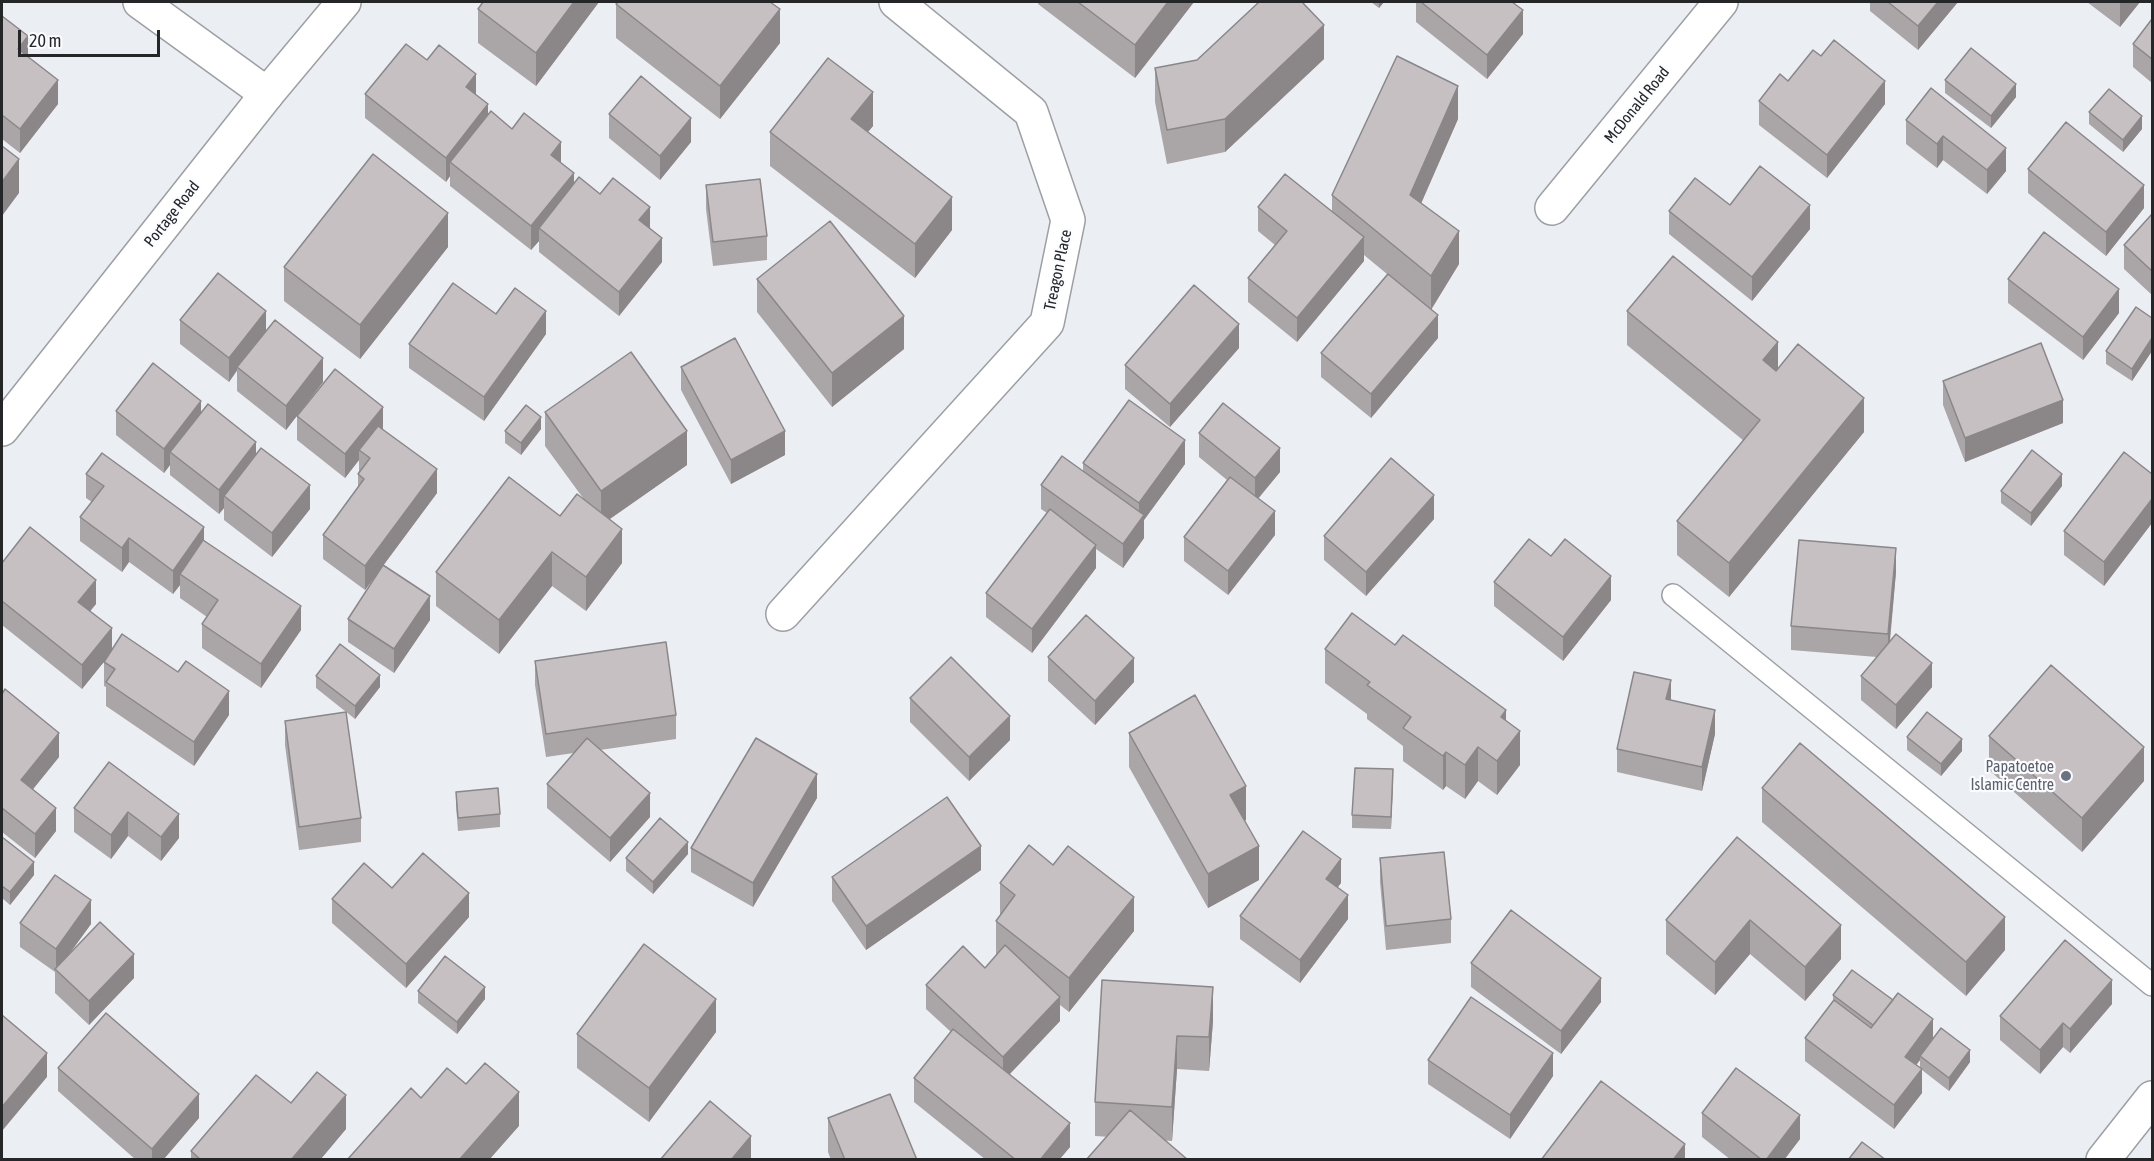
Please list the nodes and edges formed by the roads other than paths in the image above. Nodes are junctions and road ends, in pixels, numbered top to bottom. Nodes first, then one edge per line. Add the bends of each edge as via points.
1 (140, 2) edge
2 (344, 2) edge
3 (896, 2) edge
4 (1721, 2) edge
5 (267, 94) junction
6 (1552, 208) dead end
7 (2, 429) edge
8 (1673, 595) dead end
9 (783, 614) dead end
10 (2152, 985) edge
11 (2152, 1098) edge
12 (2103, 1160) edge

1 - 5 street
2 - 5 street, Portage Road
3 - 9 street, Treagon Place via 1031,112 1068,220 1047,323
4 - 6 street, McDonald Road
5 - 7 street, Portage Road
8 - 10 lane
11 - 12 street

